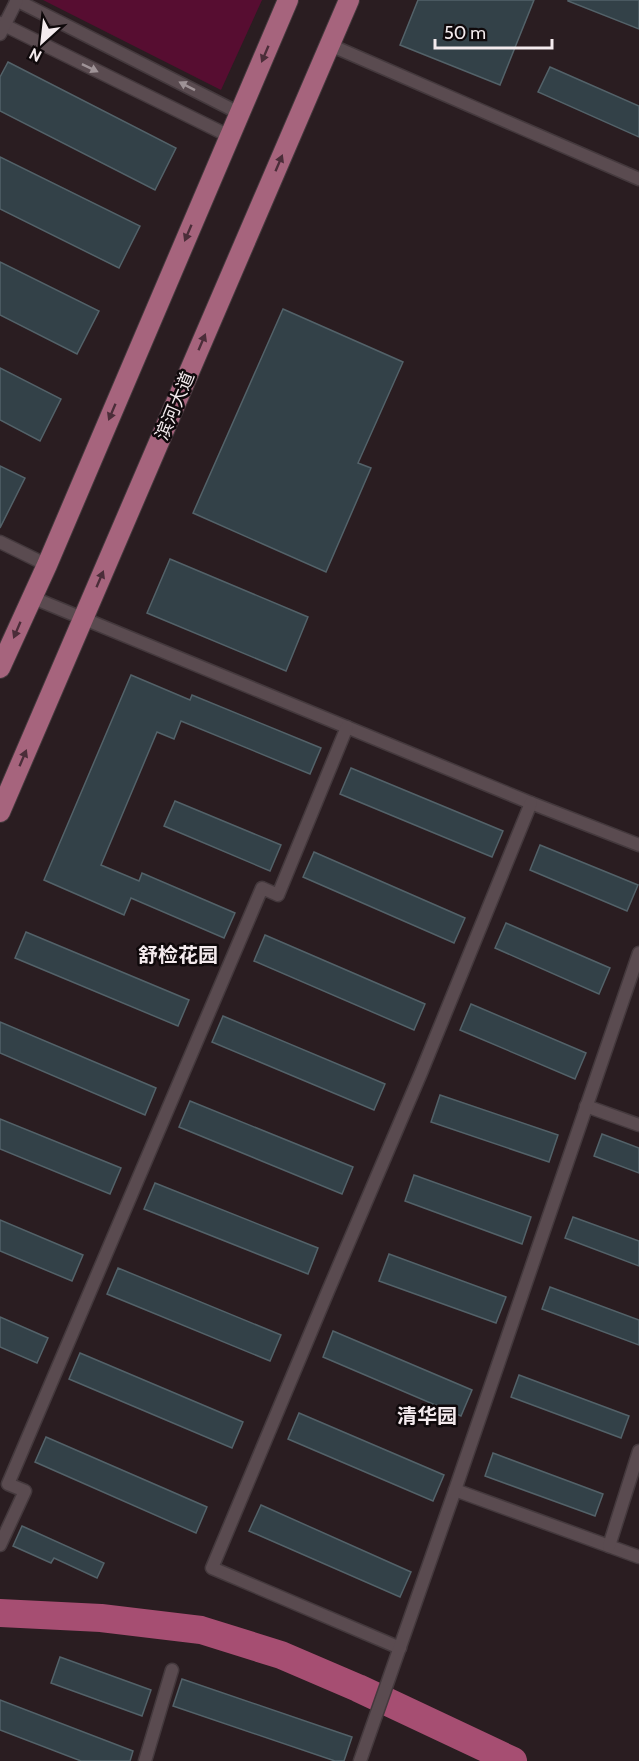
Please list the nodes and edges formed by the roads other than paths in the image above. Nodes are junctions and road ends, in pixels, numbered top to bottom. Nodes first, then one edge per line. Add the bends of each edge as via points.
1 (16, 0) edge
2 (288, 0) edge
3 (349, 0) edge
4 (1, 27) edge
5 (330, 45) junction
6 (239, 113) junction
7 (229, 136) junction
8 (639, 179) edge
9 (0, 542) edge
10 (47, 565) junction
11 (31, 597) junction
12 (83, 618) junction
13 (0, 668) edge
14 (347, 727) junction
15 (531, 803) junction
16 (0, 812) edge
17 (639, 845) edge
18 (639, 953) edge
19 (586, 1106) junction
20 (639, 1125) edge
21 (639, 1451) edge
22 (456, 1490) junction
23 (0, 1545) edge
24 (609, 1546) junction
25 (639, 1557) edge
26 (400, 1648) junction
27 (172, 1671) dead end
28 (145, 1761) edge
29 (360, 1761) edge

1 - 4 street
6 -> 1 street
2 -> 6 main road
3 - 5 main road, 滨河大道
4 -> 7 street
5 - 8 street
12 -> 5 main road, 滨河大道
6 - 7 main road
7 -> 10 main road
9 - 10 street
10 - 11 main road
11 - 12 street
11 -> 13 main road
12 - 14 street
16 -> 12 main road, 滨河大道
14 - 15 street
14 - 23 street via 278,895 262,888 8,1484 25,1491
15 - 17 street
15 - 26 street via 212,1568
18 - 19 street
19 - 20 street
19 - 22 street
21 - 24 street
22 - 24 street
22 - 26 street
24 - 25 street
26 - 29 street
27 - 28 street

